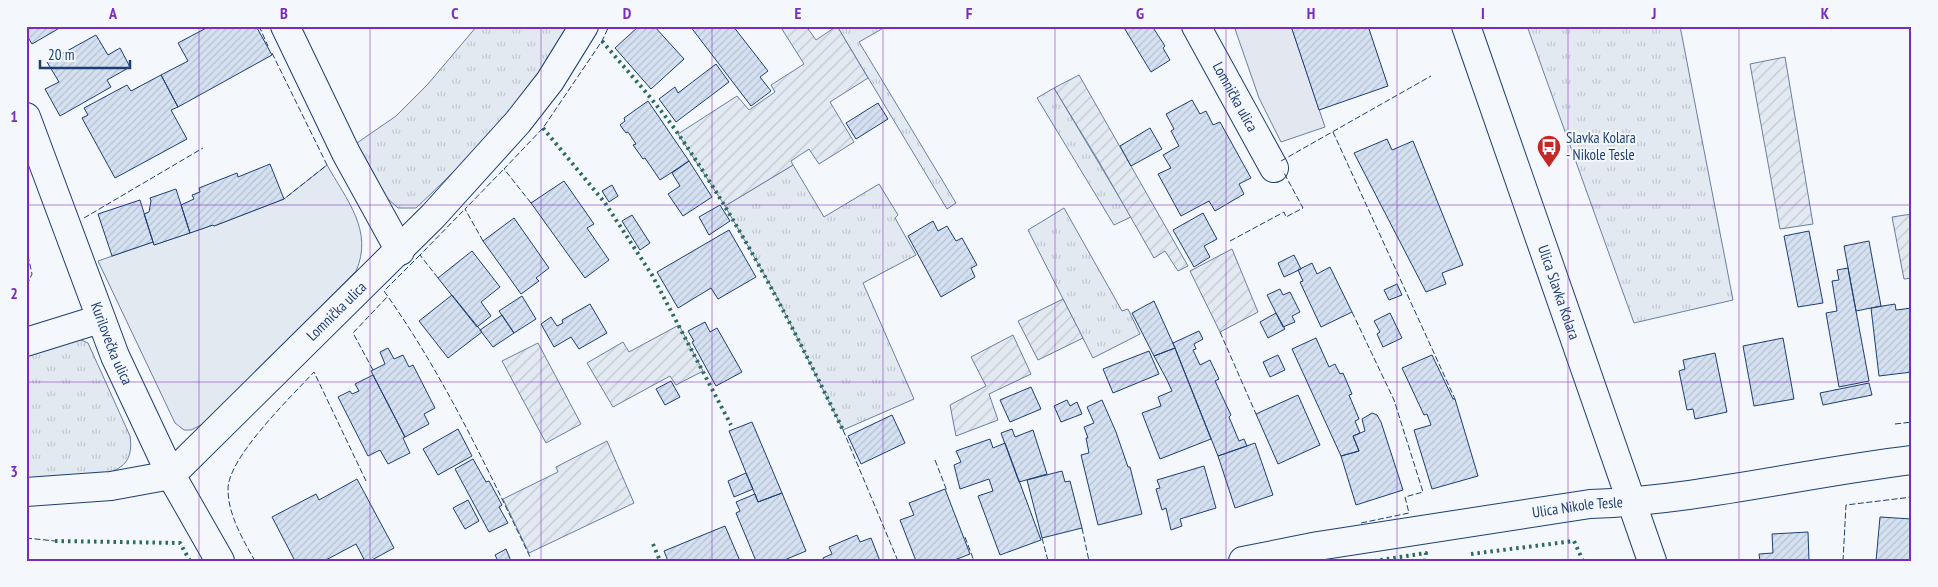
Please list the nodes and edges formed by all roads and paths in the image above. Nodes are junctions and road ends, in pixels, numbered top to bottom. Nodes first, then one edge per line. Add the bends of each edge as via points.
1 (285, 26) edge
2 (584, 26) edge
3 (1196, 26) edge
4 (1466, 26) edge
5 (26, 117) edge
6 (1274, 168) dead end
7 (400, 251) junction
8 (100, 319) junction
9 (26, 342) edge
10 (1912, 460) edge
11 (171, 475) junction
12 (26, 492) edge
13 (1632, 502) junction
14 (220, 561) edge
15 (1243, 561) edge
16 (1652, 561) edge

1 - 7 street via 346,153
2 - 7 street, Lomnička ulica via 550,82 518,122
3 - 6 street, Lomnička ulica
4 - 13 street, Ulica Slavka Kolara
5 - 8 street, Kurilovečka ulica
7 - 11 street, Lomnička ulica
8 - 9 street
8 - 11 street, Kurilovečka ulica
10 - 13 street, Ulica Nikole Tesle
11 - 12 street via 112,486
11 - 14 street, Kurilovečka ulica
13 - 15 street, Ulica Nikole Tesle via 1590,504
13 - 16 street, Ulica Slavka Kolara

